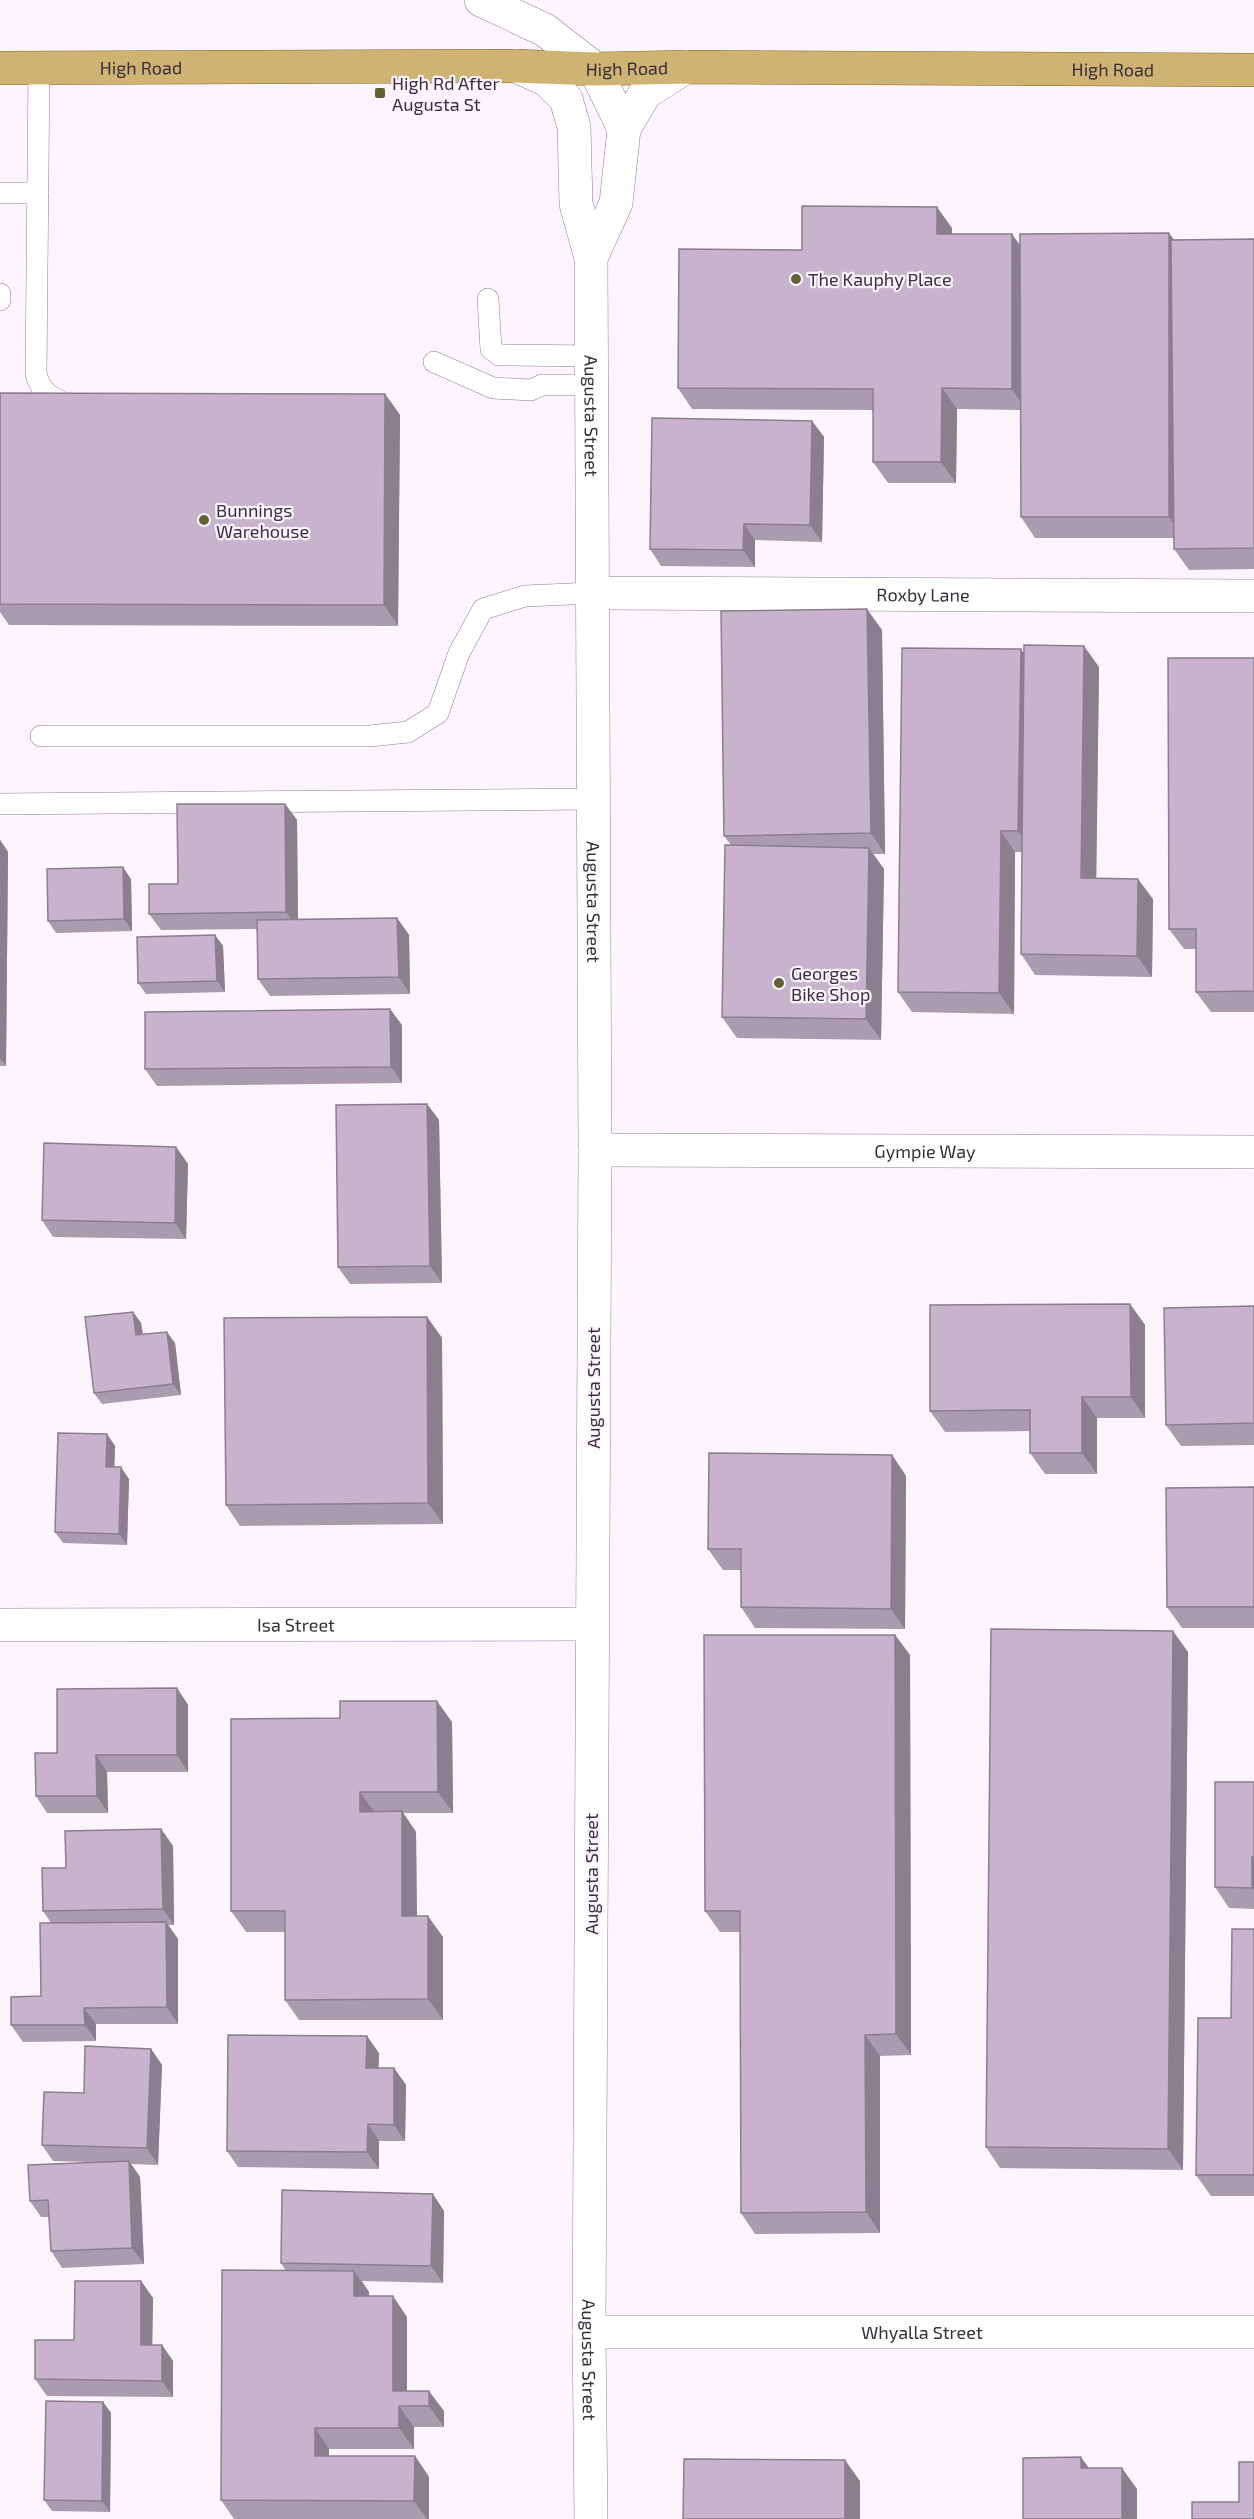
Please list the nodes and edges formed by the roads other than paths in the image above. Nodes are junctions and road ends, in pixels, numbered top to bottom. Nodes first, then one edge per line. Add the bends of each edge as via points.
1 (481, 0) edge
2 (516, 66) junction
3 (0, 68) edge
4 (39, 68) junction
5 (686, 68) junction
6 (596, 69) junction
7 (1254, 70) edge
8 (624, 129) junction
9 (0, 193) edge
10 (38, 193) junction
11 (591, 258) junction
12 (488, 299) dead end
13 (434, 362) dead end
14 (592, 370) junction
15 (60, 401) edge
16 (593, 593) junction
17 (1254, 596) edge
18 (41, 736) dead end
19 (595, 799) junction
20 (0, 804) edge
21 (595, 1149) junction
22 (1254, 1152) edge
23 (592, 1624) junction
24 (0, 1625) edge
25 (589, 2332) junction
26 (1254, 2332) edge
27 (591, 2519) edge

1 - 6 street via 545,30
2 - 4 main road, High Road
2 - 6 main road, High Road
2 - 11 street, Augusta Street via 547,80 566,99 574,127 576,204
3 - 4 main road, High Road
4 - 10 lane
5 - 6 main road, High Road
5 - 7 main road, High Road
5 - 8 street via 645,93
6 - 8 street
8 - 11 street, Augusta Street via 616,203
9 - 10 lane
10 - 15 lane via 36,374 39,386
11 - 14 street, Augusta Street
12 - 14 lane via 489,341 491,349 499,355
13 - 14 lane via 493,388 531,390
14 - 16 street, Augusta Street
16 - 17 street, Roxby Lane
16 - 18 lane via 525,596 483,609 459,653 438,713 408,732 370,736
16 - 19 street, Augusta Street
19 - 20 lane
19 - 21 street, Augusta Street
21 - 22 street, Gympie Way
21 - 23 street, Augusta Street
23 - 24 street, Isa Street
23 - 25 street, Augusta Street
25 - 26 street, Whyalla Street
25 - 27 street, Augusta Street

